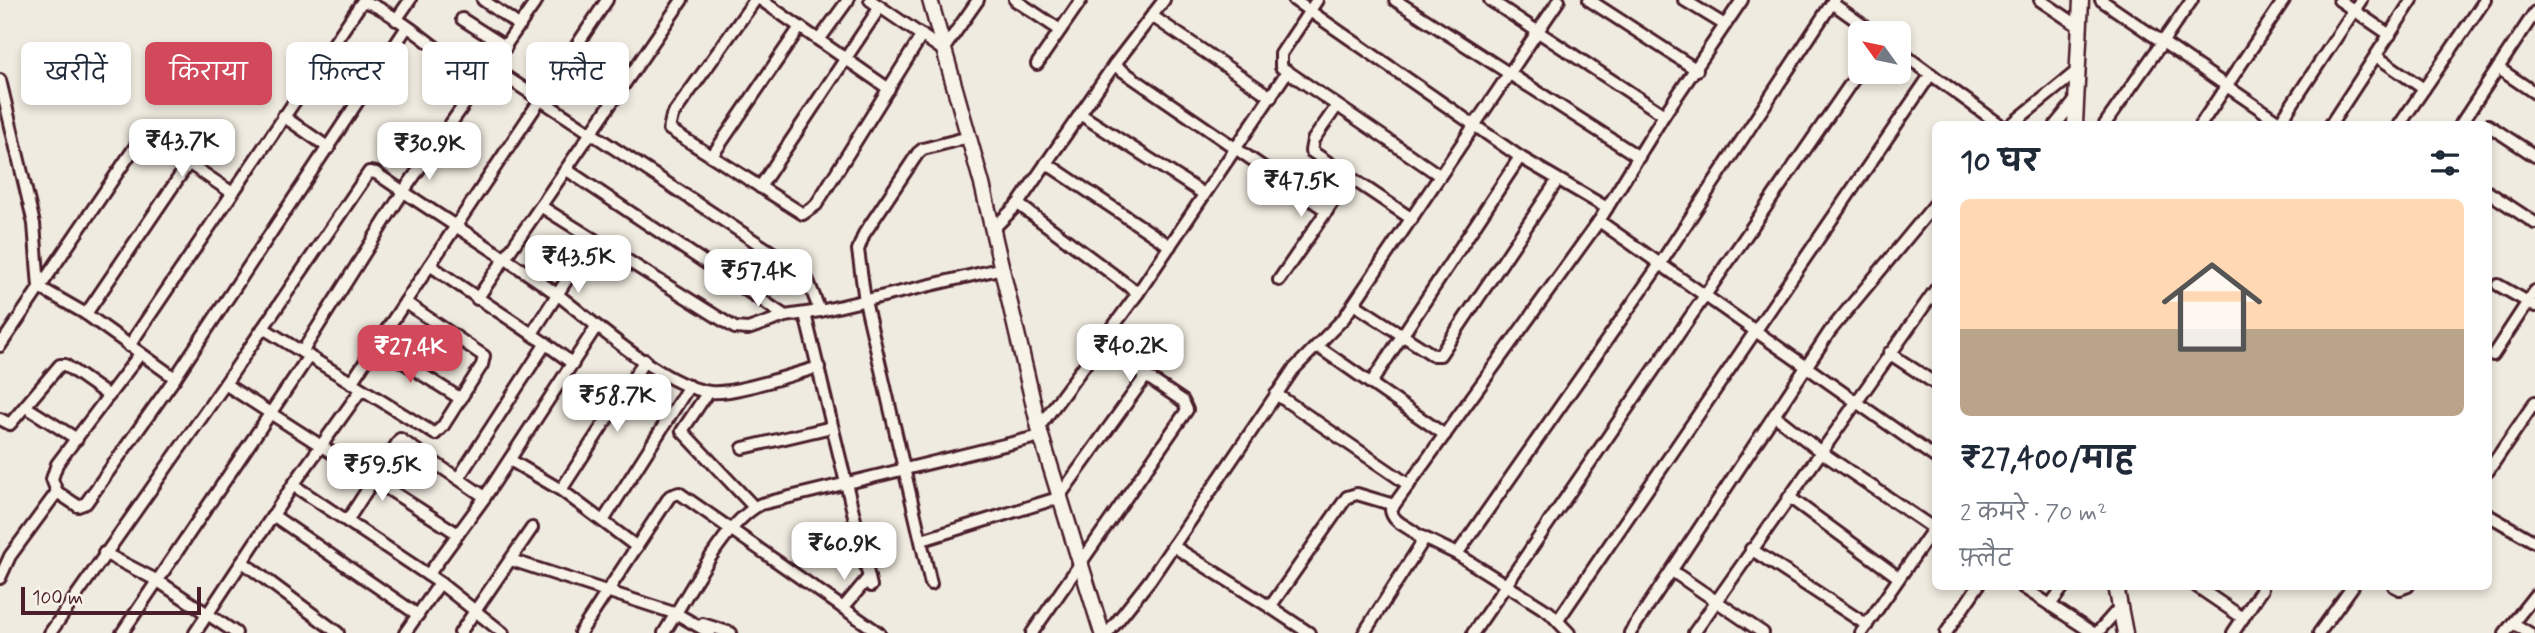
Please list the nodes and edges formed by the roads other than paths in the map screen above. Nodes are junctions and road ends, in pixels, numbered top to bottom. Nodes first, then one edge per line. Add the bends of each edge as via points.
1 (410, 0) edge
2 (483, 0) edge
3 (537, 0) edge
4 (607, 0) edge
5 (682, 0) edge
6 (755, 0) edge
7 (761, 0) edge
8 (848, 0) edge
9 (930, 0) edge
10 (978, 0) edge
11 (1014, 0) edge
12 (1081, 0) edge
13 (1164, 0) edge
14 (1294, 0) edge
15 (1317, 0) edge
16 (1395, 0) edge
17 (1490, 0) edge
18 (1559, 0) edge
19 (1589, 0) edge
20 (1684, 0) edge
21 (1742, 0) edge
22 (2040, 0) edge
23 (2081, 0) edge
24 (2101, 0) edge
25 (2192, 0) edge
26 (2284, 0) edge
27 (2339, 0) edge
28 (2361, 0) edge
29 (2412, 0) edge
30 (2485, 0) edge
31 (1833, 1) edge
32 (875, 3) edge
33 (1310, 11) junction
34 (2354, 11) junction
35 (1152, 16) junction
36 (462, 19) dead end
37 (2533, 19) edge
38 (396, 20) junction
39 (1859, 21) edge
40 (1725, 25) junction
41 (2077, 25) junction
42 (520, 26) junction
43 (407, 27) junction
44 (800, 27) junction
45 (1060, 30) junction
46 (1539, 33) junction
47 (922, 35) junction
48 (2390, 35) junction
49 (819, 40) junction
50 (427, 42) edge
51 (498, 42) edge
52 (509, 42) edge
53 (578, 42) edge
54 (2162, 44) junction
55 (943, 50) junction
56 (2376, 56) junction
57 (845, 58) junction
58 (1911, 60) edge
59 (1037, 64) dead end
60 (1114, 65) junction
61 (2498, 68) junction
62 (1697, 70) junction
63 (1287, 72) junction
64 (2076, 72) junction
65 (1509, 73) junction
66 (1931, 74) junction
67 (0, 80) edge
68 (1851, 84) edge
69 (2227, 87) junction
70 (889, 89) junction
71 (2424, 89) junction
72 (2535, 93) edge
73 (1271, 97) junction
74 (2075, 101) junction
75 (463, 105) edge
76 (535, 105) edge
77 (546, 105) edge
78 (1337, 106) junction
79 (2469, 112) junction
80 (1080, 114) junction
81 (1664, 115) junction
82 (283, 116) junction
83 (1995, 121) edge
84 (2016, 121) edge
85 (2058, 121) edge
86 (2074, 121) edge
87 (2107, 121) edge
88 (2203, 121) edge
89 (2276, 121) edge
90 (2282, 121) edge
91 (2333, 121) edge
92 (2402, 121) edge
93 (2463, 121) edge
94 (2482, 121) edge
95 (1472, 124) junction
96 (2492, 128) edge
97 (589, 134) junction
98 (969, 137) junction
99 (1235, 147) junction
100 (329, 148) junction
101 (712, 156) junction
102 (2535, 156) edge
103 (1520, 157) junction
104 (1639, 157) junction
105 (1046, 163) junction
106 (188, 164) junction
107 (567, 170) junction
108 (1439, 175) junction
109 (1350, 177) junction
110 (1557, 181) junction
111 (760, 187) junction
112 (231, 191) junction
113 (403, 192) junction
114 (1204, 194) junction
115 (2492, 195) edge
116 (1018, 204) junction
117 (542, 207) junction
118 (1607, 208) junction
119 (1932, 208) edge
120 (1326, 211) junction
121 (1412, 219) junction
122 (1599, 221) junction
123 (2535, 223) edge
124 (456, 225) junction
125 (993, 229) junction
126 (593, 239) junction
127 (1170, 246) junction
128 (506, 259) junction
129 (1660, 264) junction
130 (429, 265) junction
131 (1003, 268) junction
132 (1279, 280) dead end
133 (2498, 285) dead end
134 (39, 288) junction
135 (2535, 291) edge
136 (1138, 293) junction
137 (1932, 294) edge
138 (559, 296) junction
139 (1706, 298) junction
140 (477, 299) junction
141 (865, 301) junction
142 (405, 302) junction
143 (1354, 304) junction
144 (2532, 304) edge
145 (820, 311) junction
146 (86, 314) junction
147 (804, 314) junction
148 (785, 316) junction
149 (596, 327) junction
150 (263, 328) junction
151 (533, 332) junction
152 (1754, 332) junction
153 (1403, 335) junction
154 (546, 343) junction
155 (0, 345) edge
156 (376, 345) junction
157 (1100, 345) junction
158 (129, 346) junction
159 (1317, 346) junction
160 (1889, 353) junction
161 (140, 354) junction
162 (305, 354) junction
163 (2493, 355) dead end
164 (645, 360) junction
165 (573, 365) junction
166 (1806, 366) junction
167 (819, 367) junction
168 (1146, 376) junction
169 (176, 377) junction
170 (1932, 381) edge
171 (1371, 383) junction
172 (225, 384) junction
173 (356, 386) junction
174 (689, 386) junction
175 (708, 392) junction
176 (1276, 394) junction
177 (109, 396) junction
178 (461, 399) junction
179 (1855, 401) junction
180 (2535, 402) edge
181 (26, 407) junction
182 (271, 411) junction
183 (1773, 415) junction
184 (0, 419) edge
185 (410, 421) junction
186 (832, 427) junction
187 (1040, 432) junction
188 (1445, 435) junction
189 (77, 439) junction
190 (400, 439) junction
191 (323, 445) junction
192 (743, 448) dead end
193 (1821, 452) junction
194 (1932, 455) edge
195 (510, 460) junction
196 (2492, 465) edge
197 (907, 471) junction
198 (459, 477) junction
199 (374, 479) junction
200 (293, 485) junction
201 (847, 485) junction
202 (1409, 485) junction
203 (561, 490) junction
204 (57, 492) junction
205 (485, 497) junction
206 (1789, 497) junction
207 (1058, 498) junction
208 (1394, 505) junction
209 (754, 507) junction
210 (274, 516) junction
211 (2492, 517) edge
212 (347, 520) junction
213 (603, 520) junction
214 (1932, 526) edge
215 (532, 528) dead end
216 (730, 530) junction
217 (1932, 532) edge
218 (458, 534) junction
219 (1416, 534) junction
220 (922, 540) junction
221 (2535, 542) edge
222 (1173, 546) junction
223 (637, 547) junction
224 (1751, 549) junction
225 (104, 553) junction
226 (1457, 554) junction
227 (511, 560) junction
228 (244, 563) junction
229 (1080, 564) junction
230 (1672, 571) junction
231 (428, 575) junction
232 (1898, 577) junction
233 (0, 578) edge
234 (158, 581) junction
235 (440, 583) junction
236 (931, 584) dead end
237 (1506, 585) junction
238 (1975, 590) edge
239 (2027, 590) edge
240 (2061, 590) edge
241 (2117, 590) edge
242 (2202, 590) edge
243 (2261, 590) edge
244 (2350, 590) edge
245 (608, 593) junction
246 (2535, 595) edge
247 (1716, 602) junction
248 (2050, 605) junction
249 (1270, 607) junction
250 (2120, 607) junction
251 (843, 608) junction
252 (476, 612) junction
253 (210, 613) junction
254 (677, 614) junction
255 (418, 615) junction
256 (2243, 618) junction
257 (694, 622) junction
258 (2513, 622) junction
259 (321, 628) edge
260 (1563, 629) edge
261 (1864, 629) edge
262 (125, 630) edge
263 (2320, 632) edge
264 (50, 633) edge
265 (138, 633) edge
266 (195, 633) edge
267 (236, 633) edge
268 (338, 633) edge
269 (405, 633) edge
270 (460, 633) edge
271 (503, 633) edge
272 (580, 633) edge
273 (664, 633) edge
274 (710, 633) edge
275 (731, 633) edge
276 (879, 633) edge
277 (1032, 633) edge
278 (1102, 633) edge
279 (1108, 633) edge
280 (1309, 633) edge
281 (1364, 633) edge
282 (1473, 633) edge
283 (1630, 633) edge
284 (1695, 633) edge
285 (1763, 633) edge
286 (1946, 633) edge
287 (2095, 633) edge
288 (2124, 633) edge
289 (2233, 633) edge
290 (2505, 633) edge
291 (2529, 633) edge

1 - 38 street
2 - 42 street
3 - 42 street
4 - 53 street
5 - 97 street
6 - 101 street via 668,123 669,129
7 - 44 street
8 - 49 street
9 - 55 street
10 - 55 street
11 - 45 street
12 - 45 street
13 - 35 street
14 - 33 street
15 - 33 street
16 - 65 street
17 - 46 street
18 - 46 street
19 - 62 street
20 - 40 street
21 - 40 street
22 - 41 street
23 - 41 street
24 - 54 street
25 - 54 street
26 - 69 street
27 - 34 street
28 - 34 street
29 - 48 street
30 - 71 street
31 - 39 street
31 - 129 street
32 - 47 street
32 - 57 street
33 - 63 street via 1281,54 1279,62
33 - 95 street
34 - 48 street
34 - 90 street
35 - 60 street
35 - 73 street
36 - 51 street
37 - 61 street
38 - 43 street
38 - 82 street via 370,2 362,2
40 - 62 street
41 - 64 street
42 - 52 street
43 - 50 street
43 - 100 street
44 - 49 street
44 - 101 street
45 - 59 street
46 - 65 street
46 - 81 street
47 - 55 street
47 - 70 street
48 - 56 street
49 - 57 street
54 - 69 street
54 - 87 street
55 - 98 street
56 - 71 street
56 - 91 street
57 - 70 street
57 - 111 street
58 - 66 street
60 - 80 street
60 - 99 street
61 - 72 street
61 - 79 street
62 - 81 street
63 - 73 street
63 - 78 street
64 - 74 street
64 - 84 street
65 - 95 street
65 - 104 street
66 - 83 street
66 - 152 street
67 - 134 street via 34,224
68 - 139 street
69 - 88 street
69 - 89 street
70 - 111 street via 809,212 797,212
71 - 92 street
73 - 99 street
74 - 85 street
74 - 86 street
75 - 113 street
76 - 124 street
77 - 97 street
78 - 108 street
78 - 109 street via 1310,147
79 - 93 street
79 - 94 street
80 - 105 street
80 - 114 street
81 - 104 street
82 - 100 street
82 - 112 street
95 - 103 street
95 - 108 street
96 - 102 street
97 - 107 street
97 - 145 street via 800,272
98 - 125 street
98 - 141 street via 918,153 864,234 858,250
99 - 114 street
99 - 120 street
100 - 169 street
101 - 111 street
103 - 110 street
103 - 153 street
104 - 118 street
105 - 116 street
105 - 127 street
106 - 112 street
106 - 134 street via 150,137 141,138
106 - 146 street
107 - 117 street
107 - 148 street
108 - 121 street
109 - 120 street
109 - 121 street
110 - 118 street
110 - 153 street via 1444,351 1433,355
112 - 158 street
113 - 124 street
113 - 150 street via 369,172
113 - 162 street
114 - 127 street
115 - 123 street
116 - 125 street
116 - 136 street
117 - 126 street
117 - 128 street
118 - 122 street
119 - 166 street via 1849,304
120 - 132 street
121 - 143 street
122 - 129 street
122 - 188 street
124 - 128 street
124 - 130 street
125 - 131 street
126 - 138 street
126 - 148 street via 735,328 748,329
127 - 136 street
128 - 138 street
128 - 140 street
129 - 139 street
129 - 226 street
130 - 140 street
130 - 142 street
131 - 141 street
131 - 187 street
133 - 144 street
134 - 146 street
134 - 155 street
135 - 144 street
136 - 157 street
137 - 160 street
138 - 149 street
138 - 151 street
139 - 152 street
139 - 237 street
140 - 151 street
141 - 145 street
141 - 197 street
142 - 156 street
142 - 178 street via 484,356
143 - 153 street
143 - 159 street
144 - 163 street
145 - 147 street
146 - 158 street
147 - 148 street
147 - 167 street
149 - 164 street
149 - 165 street
150 - 162 street
150 - 172 street
151 - 154 street
152 - 166 street
152 - 260 street
153 - 171 street
154 - 165 street
154 - 198 street
156 - 173 street
156 - 178 street
157 - 168 street
157 - 187 street
158 - 161 street
159 - 171 street
159 - 176 street
160 - 170 street
160 - 179 street
161 - 169 street
161 - 177 street
162 - 173 street
162 - 182 street
164 - 174 street
164 - 203 street
165 - 195 street
166 - 179 street
166 - 183 street
167 - 175 street
167 - 186 street
168 - 207 street
168 - 229 street via 1183,401 1187,410
169 - 204 street via 83,506
171 - 188 street
172 - 182 street
172 - 225 street
173 - 185 street
173 - 191 street
174 - 175 street
174 - 213 street
175 - 209 street via 682,431
176 - 202 street
176 - 222 street
177 - 181 street via 61,365
177 - 189 street
178 - 185 street via 435,434
179 - 193 street
179 - 194 street
180 - 196 street
181 - 184 street via 10,424
181 - 189 street
182 - 191 street
182 - 234 street
183 - 193 street
183 - 230 street
185 - 190 street
186 - 192 street
186 - 201 street
187 - 197 street
187 - 207 street
188 - 202 street
189 - 204 street via 53,472
190 - 198 street
190 - 199 street
191 - 199 street
191 - 200 street
193 - 206 street
193 - 214 street
195 - 203 street
195 - 205 street
197 - 201 street
197 - 220 street
198 - 205 street
199 - 212 street
199 - 218 street
200 - 210 street
200 - 212 street
201 - 209 street
201 - 251 street via 870,582
202 - 208 street
203 - 213 street
204 - 233 street via 10,556
205 - 218 street
206 - 224 street
206 - 232 street
207 - 220 street
207 - 229 street
208 - 219 street via 1394,519
208 - 249 street via 1357,494 1347,497
209 - 216 street
210 - 228 street
210 - 255 street
211 - 221 street
212 - 231 street
213 - 223 street
215 - 227 street
216 - 223 street via 674,493
216 - 251 street
216 - 254 street
217 - 232 street
218 - 231 street
219 - 226 street
219 - 281 street via 1419,550
220 - 236 street
222 - 249 street
222 - 279 street
223 - 245 street
224 - 247 street
224 - 261 street
225 - 234 street
225 - 264 street
226 - 237 street
227 - 245 street
227 - 252 street
228 - 253 street
228 - 259 street
229 - 277 street
229 - 278 street
230 - 247 street
230 - 283 street
231 - 235 street
232 - 261 street
234 - 253 street
234 - 262 street
235 - 252 street
235 - 255 street
237 - 260 street
237 - 282 street
238 - 286 street
239 - 248 street
240 - 248 street
241 - 250 street
242 - 256 street
243 - 256 street
244 - 263 street
245 - 254 street
245 - 272 street
246 - 258 street
247 - 284 street
247 - 285 street
248 - 287 street
249 - 280 street
250 - 287 street
250 - 288 street
251 - 276 street
252 - 270 street
252 - 271 street
253 - 266 street
253 - 267 street
254 - 257 street
254 - 273 street
255 - 269 street
256 - 289 street
257 - 274 street
257 - 275 street
258 - 290 street
258 - 291 street
259 - 268 street
262 - 265 street

